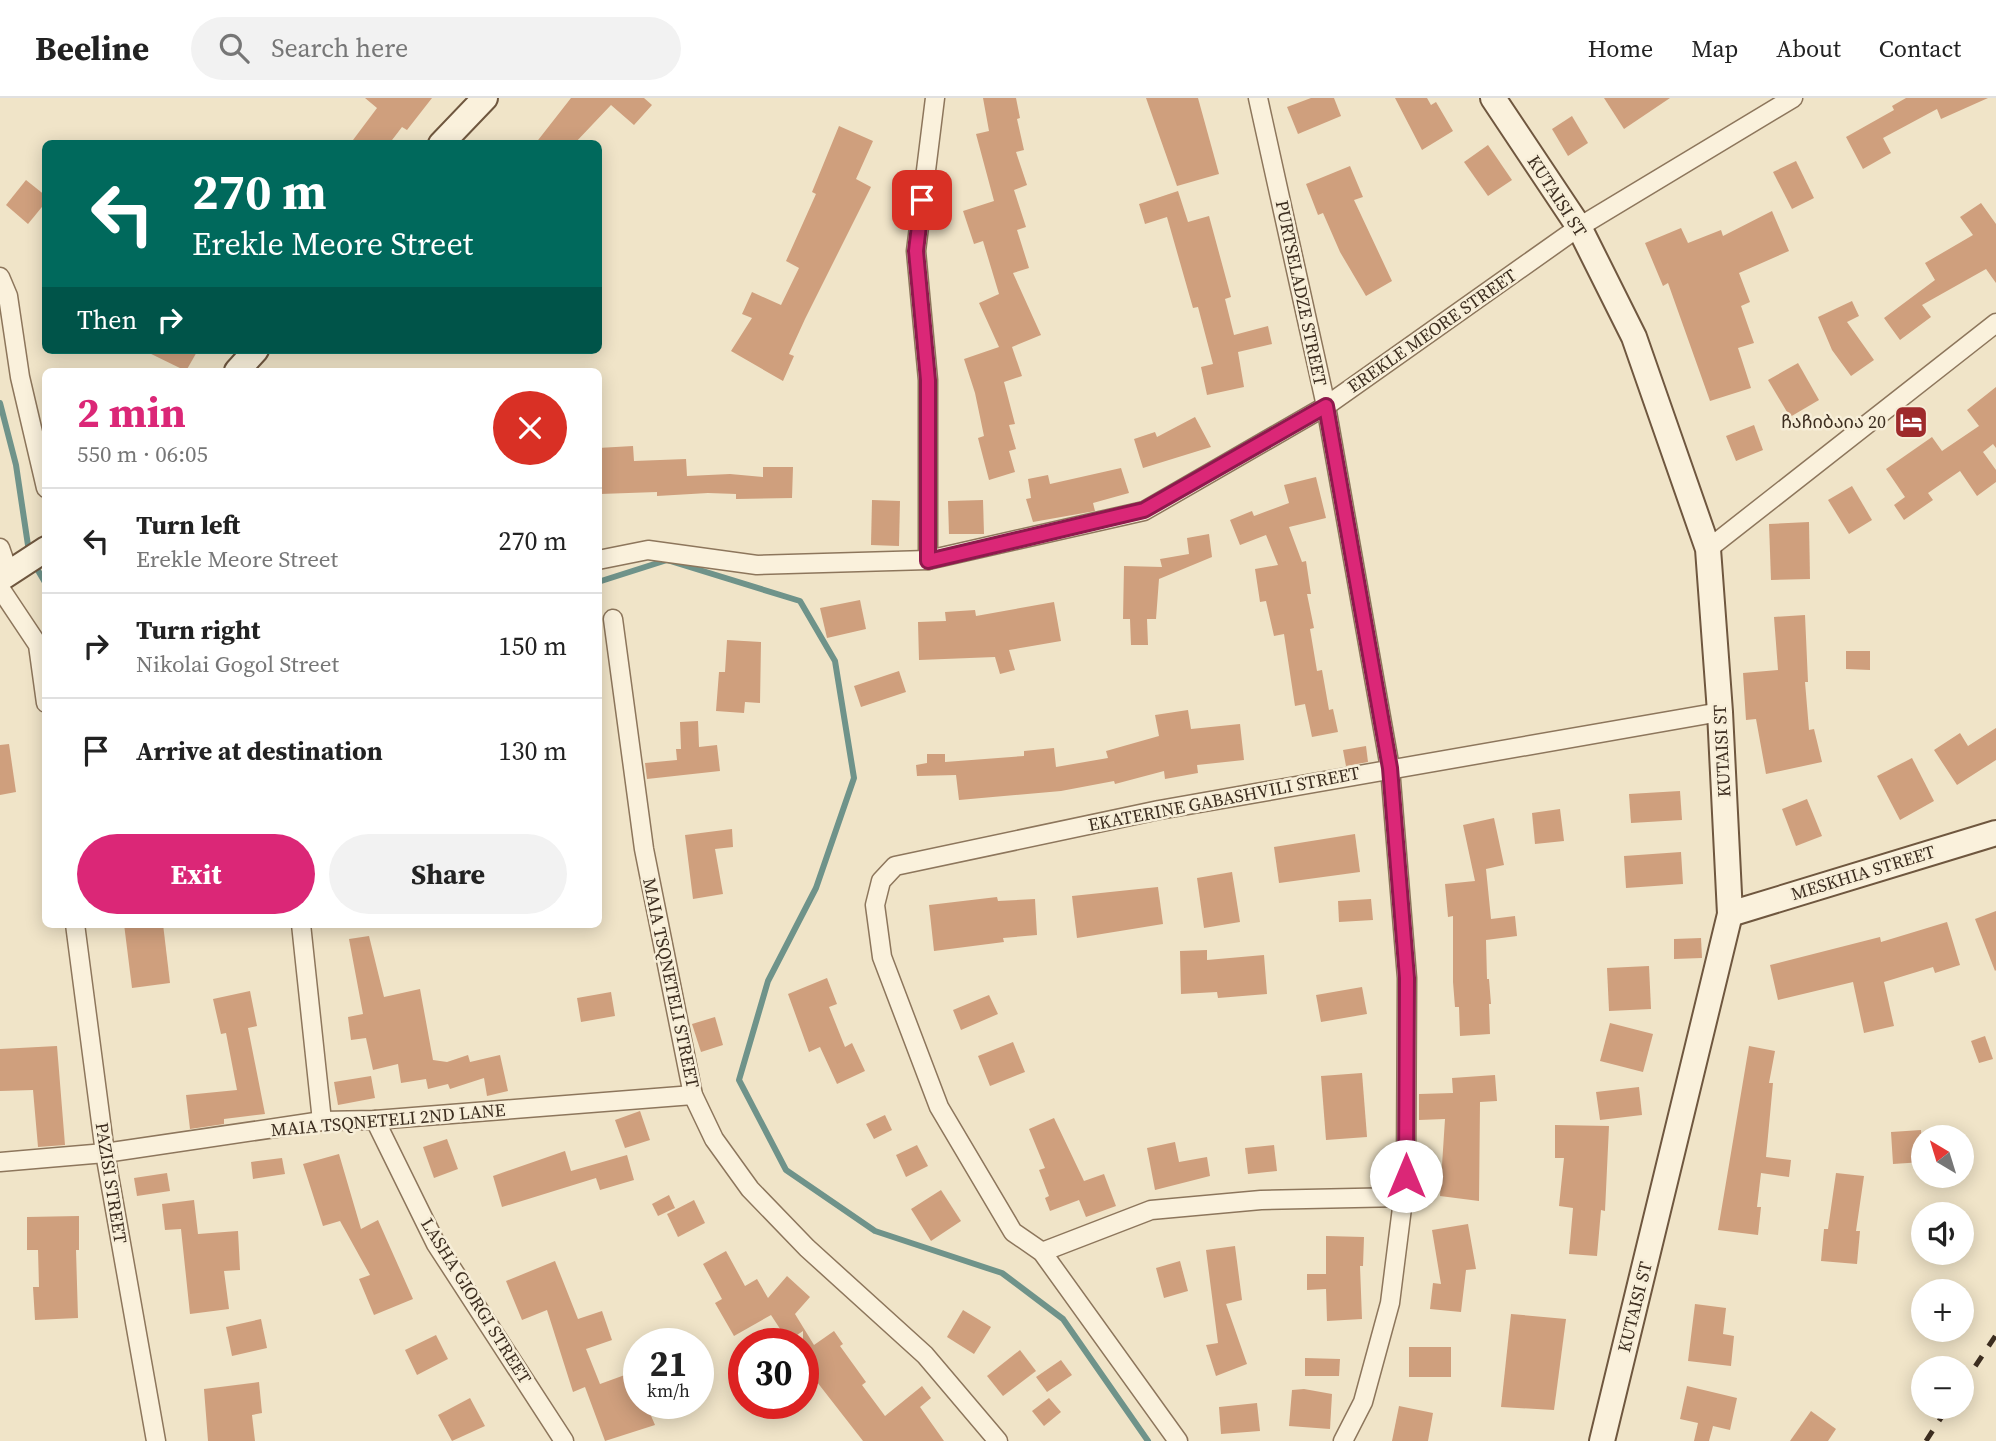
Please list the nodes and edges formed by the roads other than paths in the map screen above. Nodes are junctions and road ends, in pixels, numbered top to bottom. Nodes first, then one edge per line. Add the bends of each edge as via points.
1 (485, 98) edge
2 (935, 98) edge
3 (1258, 98) edge
4 (1493, 98) edge
5 (1793, 98) edge
6 (445, 140) edge
7 (1579, 227) junction
8 (0, 277) edge
9 (1996, 323) edge
10 (252, 354) edge
11 (240, 368) edge
12 (1326, 406) junction
13 (42, 471) edge
14 (0, 548) edge
15 (1707, 548) junction
16 (42, 552) edge
17 (602, 559) edge
18 (928, 561) junction
19 (3, 580) edge
20 (613, 620) dead end
21 (42, 674) edge
22 (1720, 712) junction
23 (1390, 768) junction
24 (1996, 833) edge
25 (1730, 914) junction
26 (76, 928) edge
27 (301, 928) edge
28 (693, 1095) junction
29 (375, 1120) junction
30 (322, 1121) junction
31 (105, 1153) junction
32 (0, 1162) edge
33 (1403, 1197) junction
34 (1042, 1252) junction
35 (156, 1441) edge
36 (564, 1441) edge
37 (998, 1441) edge
38 (1178, 1441) edge
39 (1343, 1441) edge
40 (1602, 1441) edge

1 - 6 street
2 - 18 street via 916,251 928,380
3 - 12 street, PURTSELADZE STREET
4 - 7 street, KUTAISI ST
5 - 7 street, EREKLE MEORE STREET
7 - 12 street, EREKLE MEORE STREET
7 - 15 street, KUTAISI ST via 1634,337
8 - 13 street via 8,296 20,377
9 - 15 street
10 - 11 street
12 - 18 street, EREKLE MEORE STREET via 1144,510
12 - 23 street, PURTSELADZE STREET
14 - 19 street
15 - 22 street, KUTAISI ST
16 - 19 street
17 - 18 street, EREKLE MEORE STREET via 649,550 757,565
19 - 21 street via 38,645
20 - 28 street, MAIA TSQNETELI STREET via 644,849
22 - 23 street, EKATERINE GABASHVILI STREET
22 - 25 street, KUTAISI ST
23 - 33 street, PURTSELADZE STREET via 1407,978
23 - 34 street, EKATERINE GABASHVILI STREET via 1159,810 895,866 881,881 875,905 882,957 939,1107 1013,1233
24 - 25 street, MESKHIA STREET
25 - 40 street, KUTAISI ST
26 - 31 street, PAZISI STREET
27 - 30 street
28 - 29 street, MAIA TSQNETELI 2ND LANE
28 - 37 street, MAIA TSQNETELI STREET via 714,1139 750,1189 925,1356
29 - 30 street, MAIA TSQNETELI 2ND LANE
29 - 36 street, LASHA GIORGI STREET via 436,1244
30 - 31 street, MAIA TSQNETELI 2ND LANE
31 - 32 street, MAIA TSQNETELI 2ND LANE
31 - 35 street, PAZISI STREET
33 - 34 street via 1261,1200 1151,1210
33 - 39 street, PURTSELADZE STREET via 1390,1303 1363,1402
34 - 38 street

